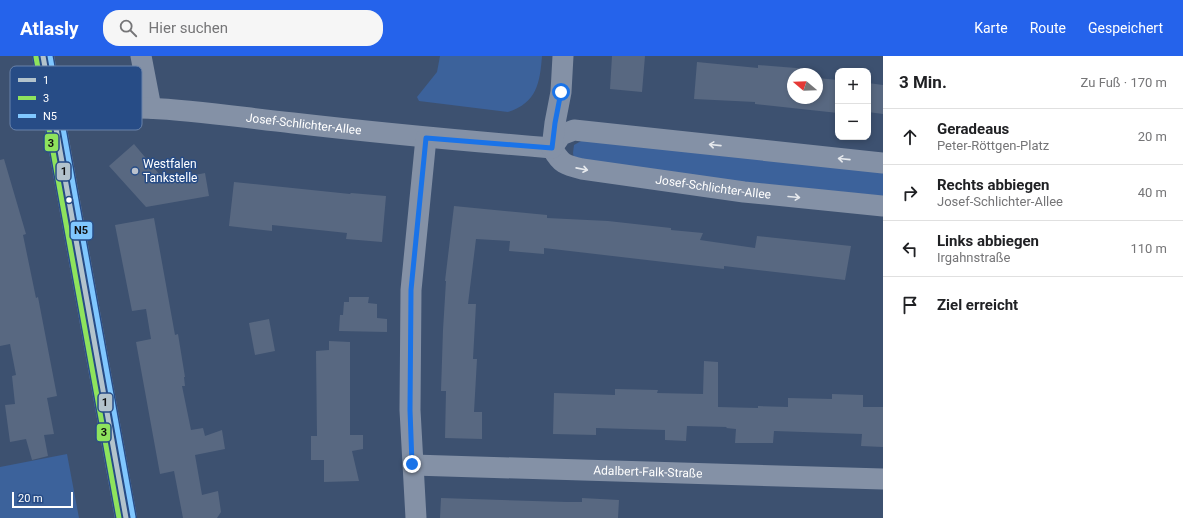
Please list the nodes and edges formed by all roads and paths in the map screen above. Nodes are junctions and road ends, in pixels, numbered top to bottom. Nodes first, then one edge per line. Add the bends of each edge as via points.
1 (43, 56) edge
2 (141, 56) edge
3 (563, 56) edge
4 (45, 66) edge
5 (142, 108) edge
6 (151, 108) junction
7 (57, 130) edge
8 (426, 138) junction
9 (552, 148) junction
10 (883, 163) edge
11 (883, 206) edge
12 (412, 464) junction
13 (883, 479) edge
14 (126, 518) edge
15 (416, 518) edge

1 - 4 main road
2 - 6 street
3 - 9 street via 561,92
5 - 6 street, Josef-Schlichter-Allee
6 - 8 street, Josef-Schlichter-Allee
7 - 14 main road
8 - 9 street, Josef-Schlichter-Allee
8 - 12 street via 411,290
10 -> 9 street via 574,130 561,135
9 -> 11 street, Josef-Schlichter-Allee via 565,165 582,169 744,192
12 - 13 street, Adalbert-Falk-Straße
12 - 15 street

